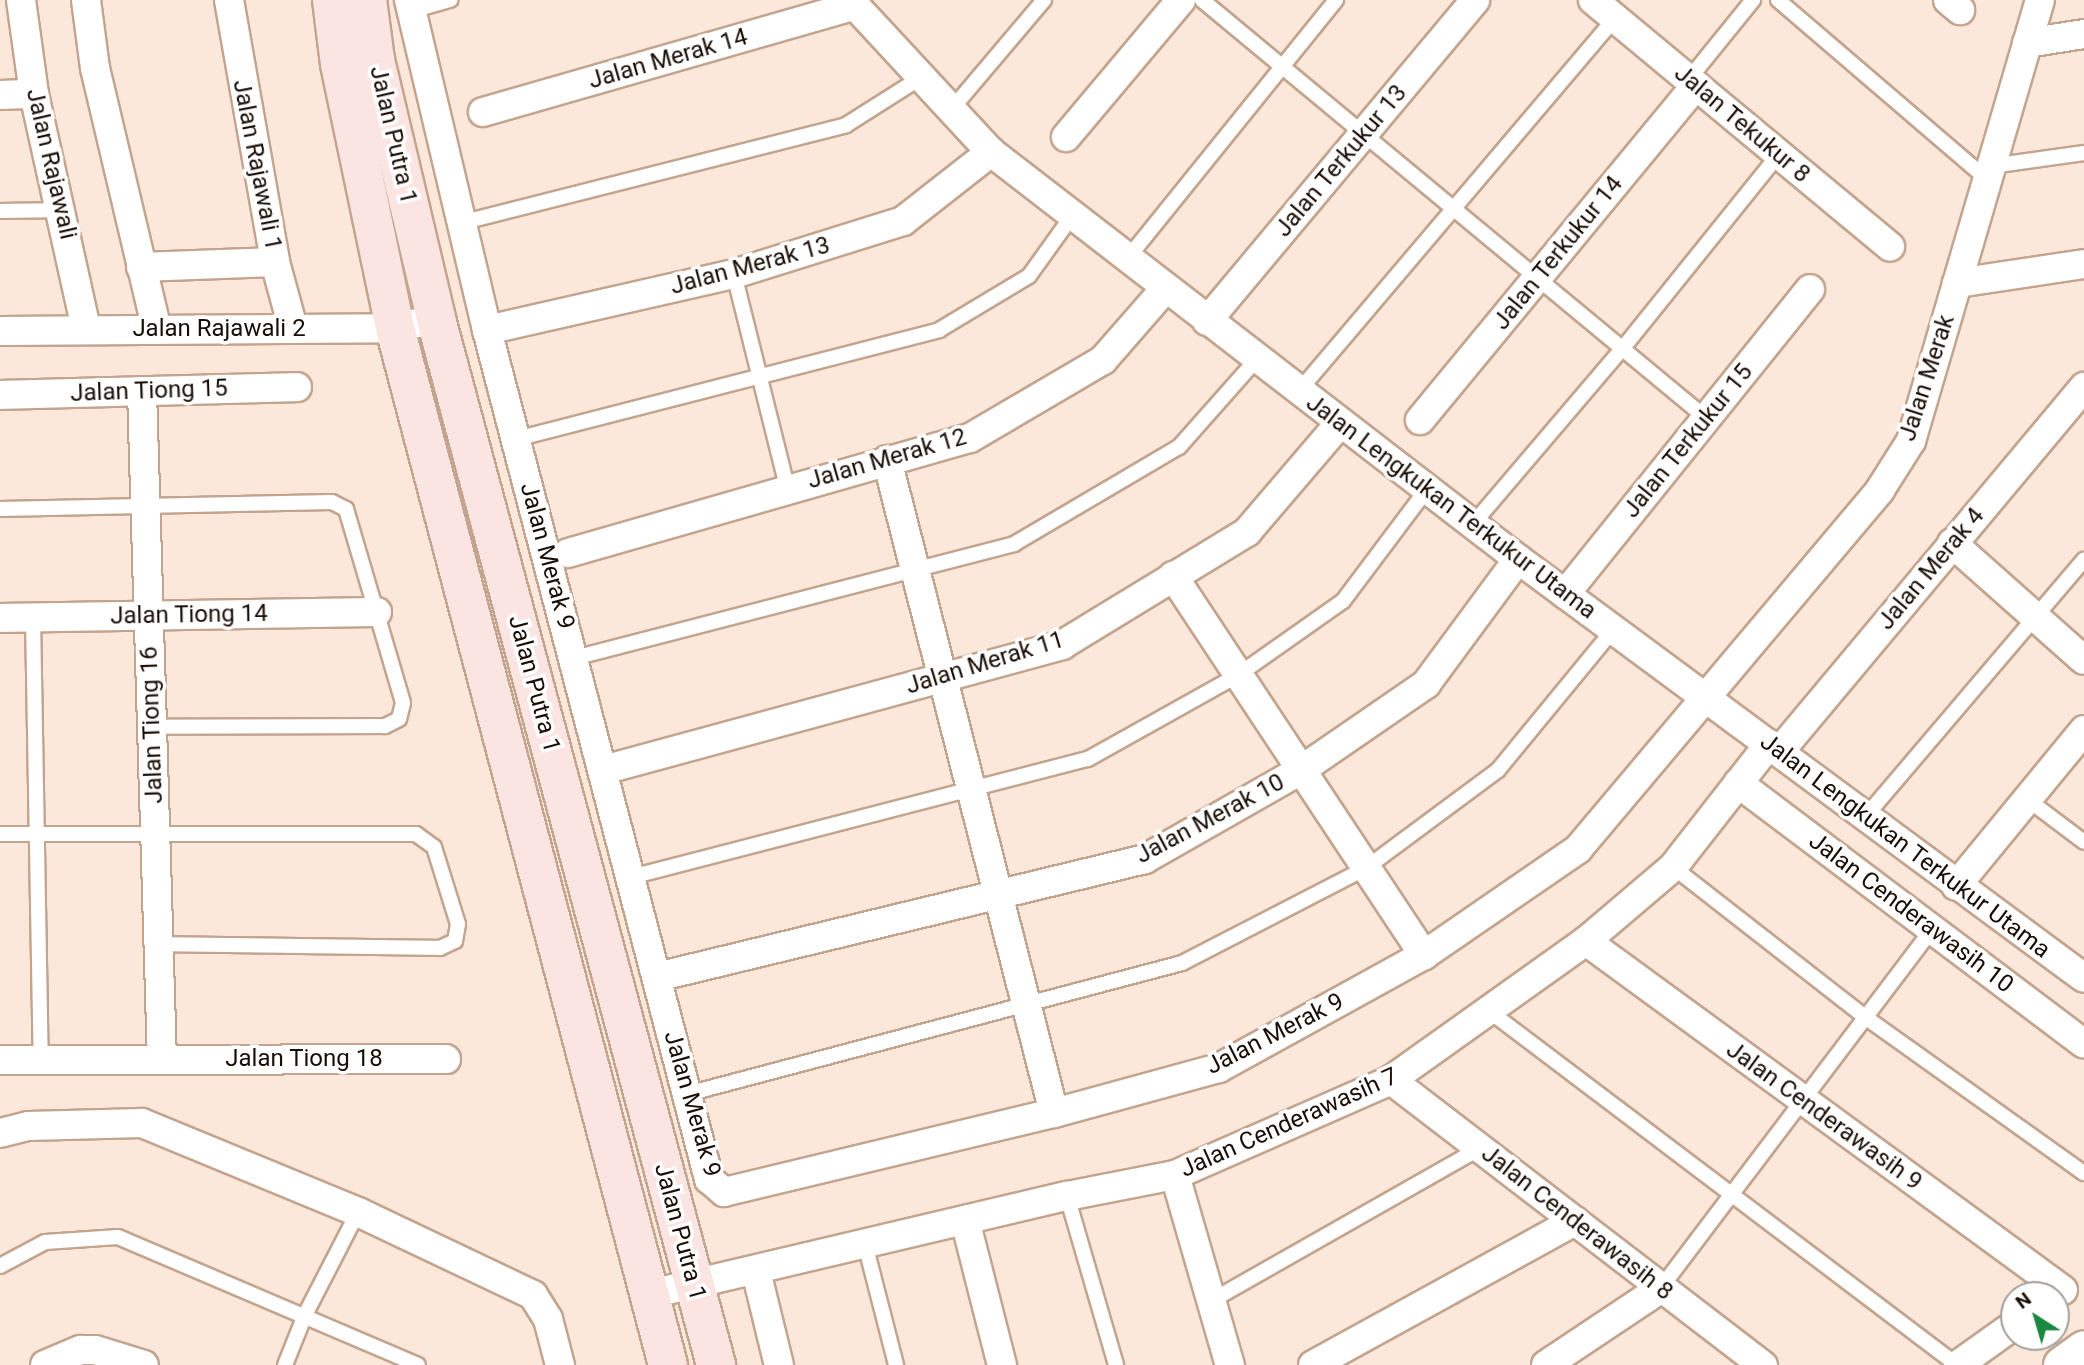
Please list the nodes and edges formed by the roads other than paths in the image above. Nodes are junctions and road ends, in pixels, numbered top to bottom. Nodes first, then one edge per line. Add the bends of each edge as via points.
1 (21, 0) edge
2 (86, 0) edge
3 (229, 0) edge
4 (332, 0) edge
5 (367, 0) edge
6 (450, 0) edge
7 (1044, 0) edge
8 (1181, 0) edge
9 (1202, 0) edge
10 (1336, 0) edge
11 (1475, 0) edge
12 (1593, 0) edge
13 (1753, 0) edge
14 (1778, 0) edge
15 (2040, 0) edge
16 (851, 3) edge
17 (410, 5) edge
18 (1615, 18) junction
19 (2084, 34) edge
20 (2027, 43) junction
21 (1281, 67) junction
22 (920, 78) junction
23 (1693, 82) junction
24 (34, 94) junction
25 (0, 95) edge
26 (951, 110) junction
27 (483, 112) dead end
28 (1365, 132) junction
29 (1066, 136) dead end
30 (991, 152) junction
31 (2084, 153) edge
32 (1778, 155) junction
33 (1989, 173) junction
34 (62, 210) junction
35 (1452, 210) junction
36 (0, 211) edge
37 (1072, 216) junction
38 (460, 223) junction
39 (1890, 247) dead end
40 (1127, 258) junction
41 (275, 262) junction
42 (2084, 264) edge
43 (141, 267) junction
44 (734, 274) junction
45 (1539, 276) junction
46 (1956, 284) junction
47 (1165, 289) junction
48 (1810, 289) dead end
49 (436, 319) junction
50 (1207, 321) junction
51 (86, 328) junction
52 (293, 328) junction
53 (395, 328) junction
54 (157, 330) junction
55 (487, 330) junction
56 (0, 331) edge
57 (1623, 348) junction
58 (1256, 360) junction
59 (760, 380) junction
60 (297, 387) dead end
61 (2084, 387) edge
62 (142, 391) junction
63 (1298, 392) junction
64 (0, 395) edge
65 (1706, 418) junction
66 (1420, 420) dead end
67 (1340, 423) junction
68 (516, 439) junction
69 (887, 460) junction
70 (787, 487) junction
71 (1427, 489) junction
72 (146, 506) junction
73 (0, 509) edge
74 (1474, 524) junction
75 (1952, 543) junction
76 (568, 553) dead end
77 (1518, 559) junction
78 (2084, 560) edge
79 (914, 567) junction
80 (1173, 576) junction
81 (1565, 594) junction
82 (377, 612) junction
83 (149, 616) junction
84 (33, 617) junction
85 (2036, 617) junction
86 (0, 618) edge
87 (1613, 630) junction
88 (574, 658) junction
89 (2084, 660) edge
90 (1238, 674) junction
91 (942, 677) junction
92 (1703, 697) junction
93 (152, 727) junction
94 (2084, 730) edge
95 (1774, 748) junction
96 (603, 770) junction
97 (1301, 770) junction
98 (1738, 783) junction
99 (971, 786) junction
100 (2027, 799) junction
101 (1865, 817) junction
102 (0, 834) edge
103 (39, 835) junction
104 (156, 835) junction
105 (2084, 842) edge
106 (1673, 867) junction
107 (1366, 868) junction
108 (631, 877) junction
109 (1956, 886) junction
110 (998, 895) junction
111 (1933, 928) junction
112 (1586, 941) junction
113 (159, 944) junction
114 (1424, 955) junction
115 (657, 977) junction
116 (2084, 978) edge
117 (1026, 1003) junction
118 (1489, 1011) junction
119 (1865, 1017) junction
120 (2084, 1044) edge
121 (446, 1059) dead end
122 (0, 1060) edge
123 (41, 1060) junction
124 (162, 1060) junction
125 (1391, 1080) junction
126 (687, 1094) junction
127 (1802, 1100) junction
128 (1054, 1113) junction
129 (0, 1133) edge
130 (1480, 1148) junction
131 (2084, 1173) edge
132 (1175, 1175) junction
133 (1067, 1196) junction
134 (1730, 1196) junction
135 (358, 1212) junction
136 (965, 1220) junction
137 (1575, 1221) junction
138 (865, 1244) junction
139 (0, 1266) edge
140 (755, 1271) junction
141 (2059, 1281) edge
142 (693, 1283) junction
143 (1660, 1289) junction
144 (651, 1294) junction
145 (1211, 1301) junction
146 (305, 1315) junction
147 (2000, 1335) edge
148 (2084, 1349) edge
149 (135, 1363) edge
150 (46, 1365) edge
151 (285, 1365) edge
152 (418, 1365) edge
153 (560, 1365) edge
154 (668, 1365) edge
155 (716, 1365) edge
156 (779, 1365) edge
157 (896, 1365) edge
158 (1002, 1365) edge
159 (1116, 1365) edge
160 (1230, 1365) edge
161 (1313, 1365) edge
162 (1546, 1365) edge
163 (1762, 1365) edge
164 (1958, 1365) edge
165 (2062, 1365) edge

1 - 24 street, Jalan Rajawali
2 - 43 street via 95,68
3 - 41 street, Jalan Rajawali 1
4 - 53 main road, Jalan Putra 1 via 340,64
5 - 49 main road, Jalan Putra 1 via 375,60
6 - 17 lane
7 - 26 lane
8 - 29 street
9 - 21 lane
10 - 21 lane
11 - 28 street, Jalan Terkukur 13
12 - 18 street, Jalan Tekukur 8
13 - 23 lane
14 - 33 lane
15 - 20 street, Jalan Merak
16 - 22 street, Jalan Lengkukan Terkukur Utama
16 - 27 street, Jalan Merak 14
17 - 38 street, Jalan Merak 9
18 - 23 street, Jalan Tekukur 8
18 - 35 lane
19 - 20 street
20 - 33 street, Jalan Merak
21 - 28 lane
21 - 40 lane
22 - 26 street, Jalan Lengkukan Terkukur Utama
22 - 38 lane via 846,125
23 - 32 street, Jalan Tekukur 8
23 - 45 street, Jalan Terkukur 14
24 - 25 street
24 - 34 street, Jalan Rajawali
26 - 30 street, Jalan Lengkukan Terkukur Utama
28 - 35 lane
28 - 50 street, Jalan Terkukur 13
30 - 37 street, Jalan Lengkukan Terkukur Utama
30 - 44 street, Jalan Merak 13 via 903,221
31 - 33 lane
32 - 39 street, Jalan Tekukur 8
32 - 57 lane
33 - 46 street, Jalan Merak
34 - 36 lane
34 - 51 street, Jalan Rajawali
35 - 45 lane
35 - 63 lane
37 - 40 street, Jalan Lengkukan Terkukur Utama
37 - 59 lane via 1029,276 939,330
38 - 55 street, Jalan Merak 9
40 - 47 street, Jalan Lengkukan Terkukur Utama
41 - 43 street
41 - 52 street, Jalan Rajawali 1
42 - 46 street
43 - 54 street
44 - 55 street, Jalan Merak 13
44 - 59 lane
45 - 57 lane
45 - 66 street, Jalan Terkukur 14
46 - 92 street, Jalan Merak via 1911,441 1880,490
47 - 50 street, Jalan Lengkukan Terkukur Utama
47 - 69 street, Jalan Merak 12 via 1103,360 970,438
48 - 65 street, Jalan Terkukur 15
49 - 53 street, Jalan Rajawali 2
49 - 142 main road, Jalan Putra 1
50 - 58 street, Jalan Lengkukan Terkukur Utama
51 - 54 street, Jalan Rajawali 2
51 - 56 street, Jalan Rajawali 2
52 - 53 street, Jalan Rajawali 2
52 - 54 street, Jalan Rajawali 2
53 - 144 main road, Jalan Putra 1
55 - 68 street, Jalan Merak 9
57 - 65 lane
57 - 74 lane
58 - 63 street, Jalan Lengkukan Terkukur Utama
58 - 79 lane via 1179,447 1014,544
59 - 68 lane
59 - 70 lane
60 - 62 street, Jalan Tiong 15
61 - 75 street, Jalan Merak 4
62 - 64 street, Jalan Tiong 15
62 - 72 street, Jalan Tiong 16
63 - 67 street, Jalan Lengkukan Terkukur Utama
65 - 81 street, Jalan Terkukur 15
67 - 71 street, Jalan Lengkukan Terkukur Utama
67 - 80 street, Jalan Merak 11 via 1247,532
68 - 88 street, Jalan Merak 9
69 - 70 street, Jalan Merak 12
69 - 79 street
70 - 76 street, Jalan Merak 12
71 - 74 street, Jalan Lengkukan Terkukur Utama
71 - 90 lane via 1343,601
72 - 73 lane
72 - 82 lane via 340,504 350,515
72 - 83 street, Jalan Tiong 16
74 - 77 street, Jalan Lengkukan Terkukur Utama
75 - 85 street
75 - 95 street, Jalan Merak 4
77 - 81 street, Jalan Lengkukan Terkukur Utama
77 - 97 street, Jalan Merak 10 via 1426,684
78 - 85 lane
79 - 88 lane
79 - 91 street
80 - 90 street
80 - 91 street, Jalan Merak 11 via 1062,645
81 - 87 street, Jalan Lengkukan Terkukur Utama
82 - 83 street, Jalan Tiong 14
82 - 93 lane via 403,703 400,719 393,724
83 - 84 street, Jalan Tiong 14
83 - 93 street, Jalan Tiong 16
84 - 86 street, Jalan Tiong 14
84 - 103 lane
85 - 89 street
85 - 101 lane
87 - 92 street, Jalan Lengkukan Terkukur Utama
87 - 107 lane via 1498,770
88 - 96 street, Jalan Merak 9
90 - 97 street
90 - 99 lane via 1088,759
91 - 96 street, Jalan Merak 11
91 - 99 street
92 - 95 street, Jalan Lengkukan Terkukur Utama
92 - 114 street, Jalan Merak 9 via 1578,849
93 - 104 street, Jalan Tiong 16
94 - 100 street
95 - 98 street, Jalan Cenderawasih 7
95 - 101 street, Jalan Lengkukan Terkukur Utama
96 - 108 street, Jalan Merak 9
97 - 107 street
97 - 110 street, Jalan Merak 10 via 1145,859
98 - 106 street, Jalan Cenderawasih 7
98 - 111 street, Jalan Cenderawasih 10
99 - 108 lane
99 - 110 street
100 - 105 lane
100 - 109 street
101 - 109 street, Jalan Lengkukan Terkukur Utama
102 - 103 lane
103 - 104 lane
103 - 123 lane
104 - 113 street, Jalan Tiong 16
104 - 113 lane via 424,836 434,847 458,933 455,941 440,948
106 - 112 street, Jalan Cenderawasih 7
106 - 119 lane
107 - 114 street
107 - 117 lane via 1182,963
108 - 115 street, Jalan Merak 9
109 - 116 street, Jalan Lengkukan Terkukur Utama
110 - 115 street, Jalan Merak 10
110 - 117 street
111 - 119 lane
111 - 120 street, Jalan Cenderawasih 10
112 - 118 street, Jalan Cenderawasih 7
112 - 127 street, Jalan Cenderawasih 9
113 - 124 street, Jalan Tiong 16
114 - 128 street, Jalan Merak 9 via 1219,1068
115 - 126 street, Jalan Merak 9
117 - 126 lane
117 - 128 street
118 - 125 street, Jalan Cenderawasih 7
118 - 134 lane
119 - 127 lane
119 - 131 lane
121 - 124 street, Jalan Tiong 18
122 - 123 street, Jalan Tiong 18
123 - 124 street, Jalan Tiong 18
125 - 130 street, Jalan Cenderawasih 8
125 - 132 street, Jalan Cenderawasih 7
126 - 128 street, Jalan Merak 9 via 709,1179 724,1192
127 - 134 lane
127 - 141 street, Jalan Cenderawasih 9
129 - 135 street via 27,1126 142,1123
130 - 137 street, Jalan Cenderawasih 8
130 - 145 lane
132 - 133 street, Jalan Cenderawasih 7
132 - 145 street
133 - 136 street, Jalan Cenderawasih 7
133 - 159 lane
134 - 143 lane
134 - 164 lane
135 - 146 lane
135 - 153 street via 533,1296 548,1319
136 - 138 street, Jalan Cenderawasih 7
136 - 158 street
137 - 143 street, Jalan Cenderawasih 8
137 - 161 street
138 - 140 street, Jalan Cenderawasih 7
138 - 157 lane
139 - 146 lane via 45,1242 118,1237
140 - 142 street, Jalan Cenderawasih 7
140 - 156 street
142 - 144 street, Jalan Cenderawasih 7
142 - 155 main road, Jalan Putra 1
143 - 162 street
143 - 163 street, Jalan Cenderawasih 8
144 - 154 main road, Jalan Putra 1
145 - 160 street
146 - 151 lane
146 - 152 lane
147 - 164 street
148 - 165 street
149 - 150 street via 81,1350

